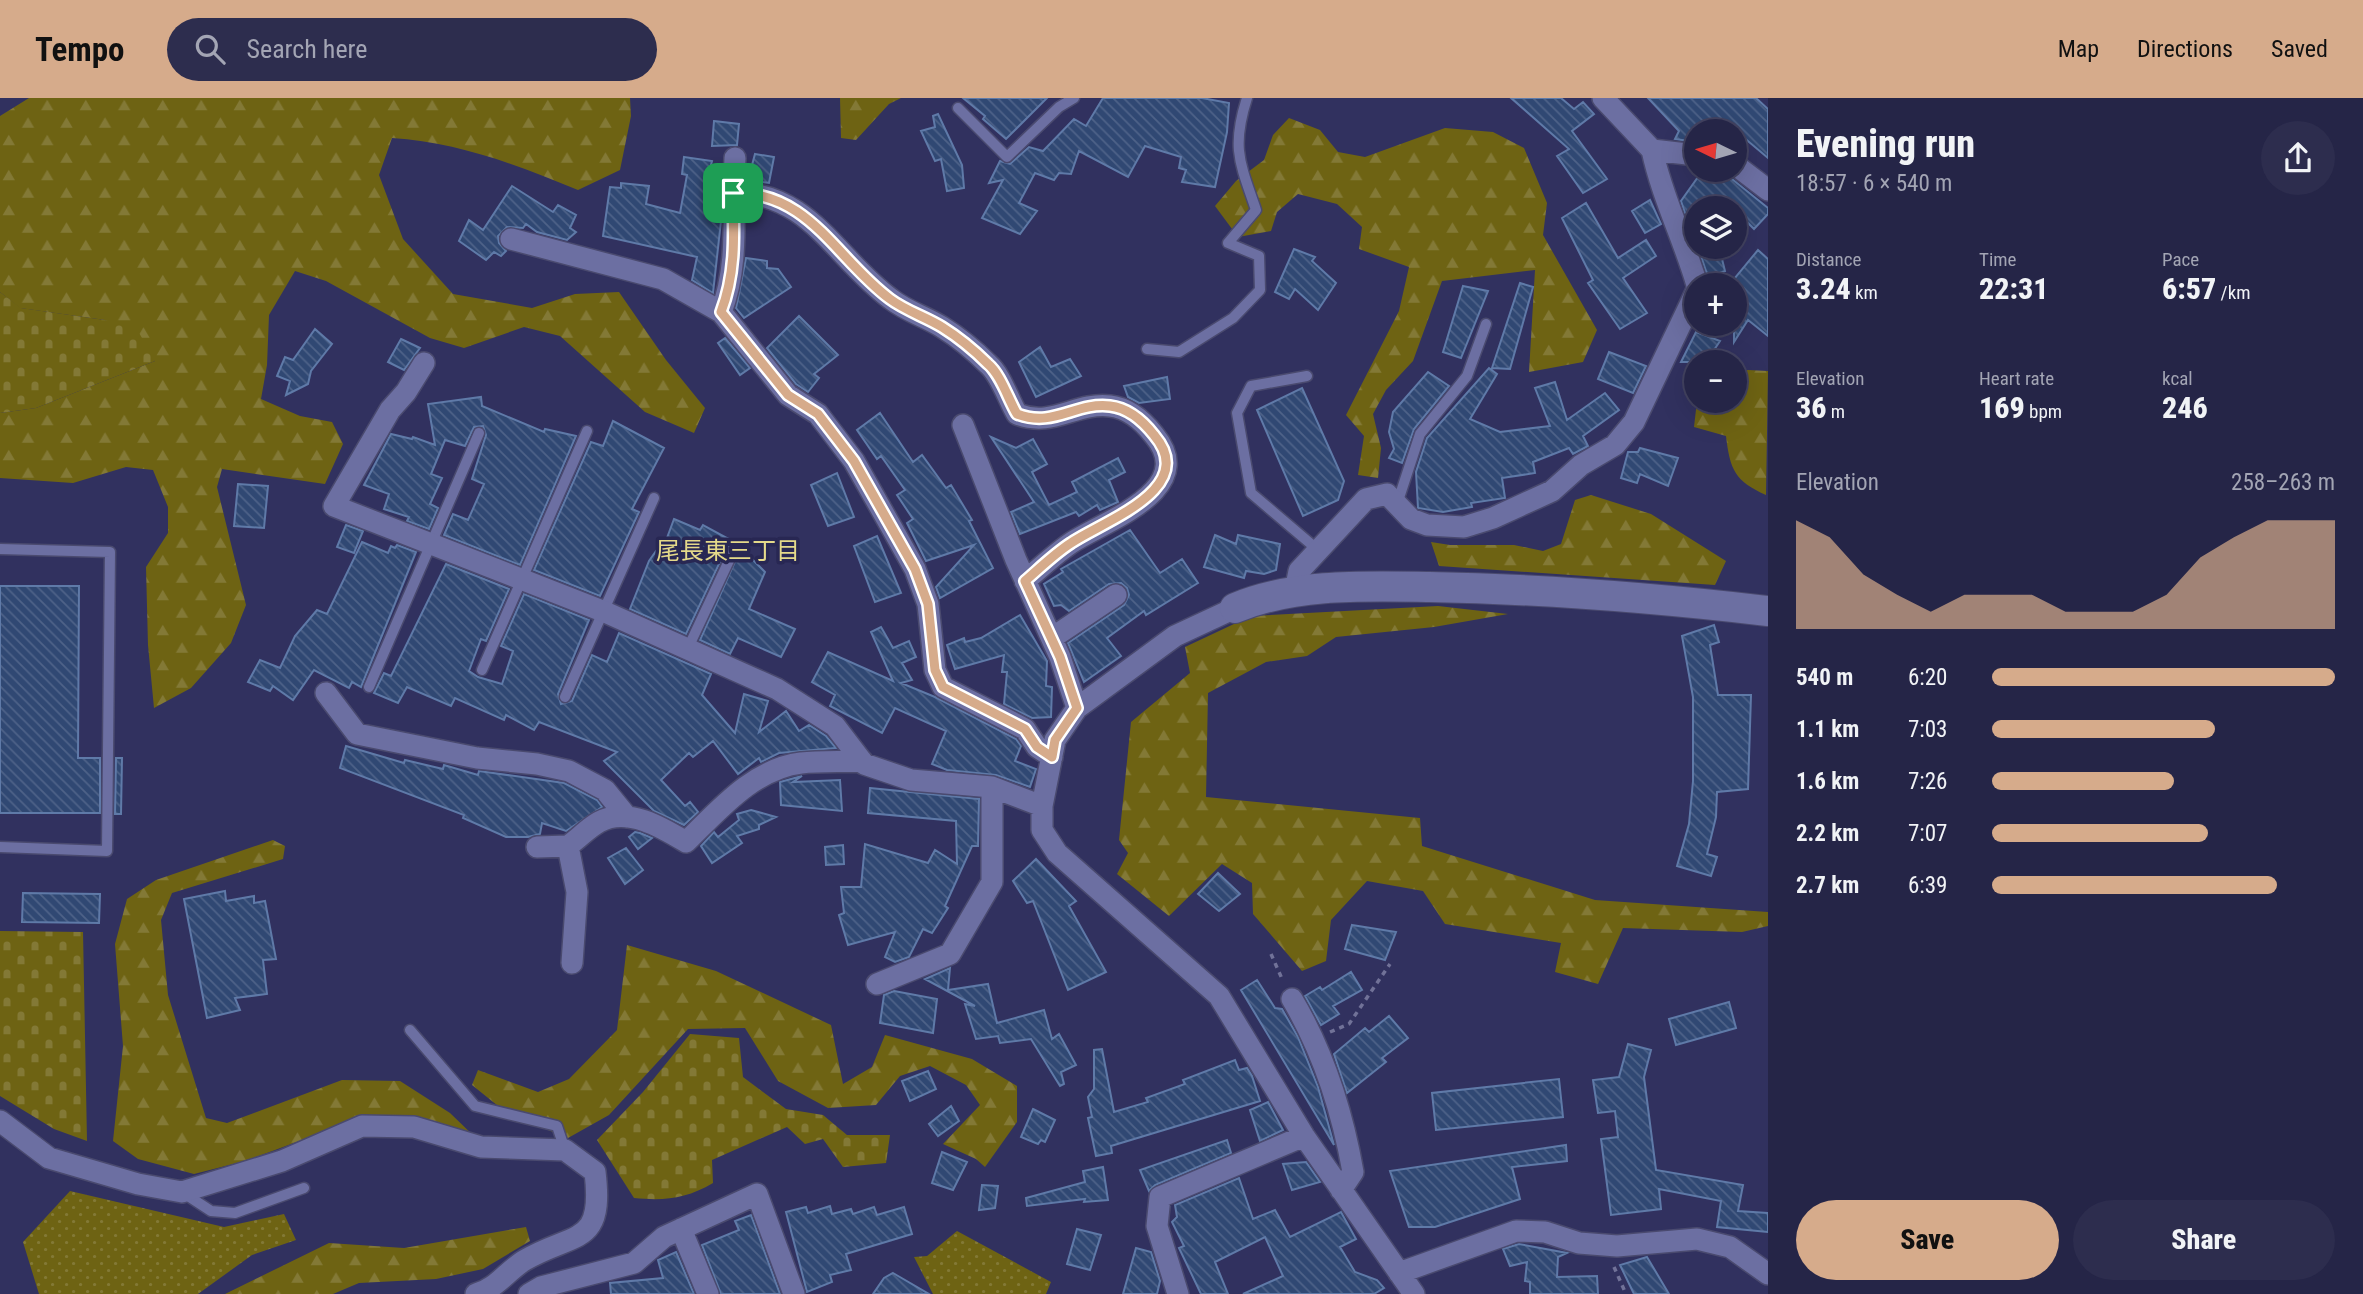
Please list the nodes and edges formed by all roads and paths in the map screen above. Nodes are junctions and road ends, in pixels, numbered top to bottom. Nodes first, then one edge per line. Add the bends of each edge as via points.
1 (1074, 98) edge
2 (1247, 98) edge
3 (1603, 98) edge
4 (958, 108) dead end
5 (1652, 150) junction
6 (1684, 154) edge
7 (735, 158) dead end
8 (1747, 174) edge
9 (1768, 190) edge
10 (733, 193) junction
11 (511, 239) dead end
12 (1694, 273) edge
13 (721, 312) junction
14 (1684, 317) edge
15 (1486, 324) dead end
16 (1147, 349) dead end
17 (424, 363) dead end
18 (1307, 376) dead end
19 (962, 425) dead end
20 (587, 431) dead end
21 (480, 433) dead end
22 (654, 498) dead end
23 (1397, 504) junction
24 (430, 541) junction
25 (0, 549) edge
26 (734, 550) dead end
27 (1318, 551) junction
28 (523, 579) junction
29 (1025, 581) junction
30 (1295, 591) junction
31 (1116, 594) dead end
32 (1235, 608) joint
33 (1768, 611) edge
34 (604, 612) junction
35 (1052, 638) junction
36 (688, 648) junction
37 (482, 670) dead end
38 (369, 687) dead end
39 (326, 693) dead end
40 (565, 697) dead end
41 (1077, 708) junction
42 (1052, 757) junction
43 (862, 761) junction
44 (992, 788) junction
45 (1042, 806) junction
46 (627, 817) junction
47 (568, 846) junction
48 (537, 847) dead end
49 (0, 848) edge
50 (1270, 954) dead end
51 (572, 963) dead end
52 (1390, 964) dead end
53 (877, 984) dead end
54 (1292, 999) joint
55 (410, 1030) dead end
56 (1315, 1039) junction
57 (0, 1121) edge
58 (1304, 1136) junction
59 (565, 1150) junction
60 (304, 1188) dead end
61 (1341, 1190) junction
62 (181, 1192) junction
63 (681, 1229) junction
64 (1768, 1274) edge
65 (1402, 1286) edge
66 (476, 1294) edge
67 (529, 1294) edge
68 (708, 1294) edge
69 (794, 1294) edge
70 (1178, 1294) edge

1 - 4 lane via 1007,157
2 - 16 lane via 1237,127 1237,152 1256,210 1228,243 1259,256 1260,290 1233,318 1180,352
3 - 5 street
5 - 6 street
5 - 12 street
7 - 10 street
8 - 9 street
10 - 13 street via 731,287
10 - 29 street via 780,200 821,229 859,272 892,300 943,328 990,365 1017,414 1034,421 1088,405 1113,406 1133,414 1156,436 1165,456 1161,481 1149,499 1070,543
11 - 13 street via 663,279
13 - 42 street via 788,395 818,414 854,461 915,569 928,604 935,670 943,687 1025,729 1037,747
14 - 23 street via 1634,422 1615,445 1581,465 1552,491 1464,527 1427,525 1411,519
15 - 23 lane via 1467,376 1420,434
17 - 24 street via 390,410 334,506
18 - 27 lane via 1251,386 1237,413 1251,493
19 - 29 street
20 - 28 lane
21 - 24 lane
22 - 34 lane
23 - 27 street via 1387,494 1366,499
24 - 28 street
24 - 38 lane
25 - 49 lane via 110,552 107,850
26 - 36 lane
27 - 30 street via 1299,571
28 - 34 street
28 - 37 lane
29 - 35 street
30 - 32 street
30 - 33 street via 1475,588
31 - 35 street
32 - 41 street via 1175,636
34 - 36 street
34 - 40 lane
35 - 41 street
36 - 43 street via 777,689 835,726
39 - 46 street via 357,734 569,771 605,790
41 - 42 street via 1055,740
42 - 45 street
43 - 44 street via 911,780
43 - 46 street via 799,764 762,776 732,796 686,842 658,825
44 - 45 street
44 - 53 street via 992,882 950,954
45 - 58 street via 1042,830 1057,853 1219,996
46 - 47 street via 601,821
47 - 48 street
47 - 51 street via 577,892
50 - 54 path
52 - 56 path via 1349,1024
54 - 56 street
55 - 59 lane via 475,1106 557,1126
56 - 61 street via 1343,1119 1353,1172
57 - 62 street via 48,1158
58 - 61 street
58 - 70 street via 1160,1197 1157,1226
59 - 62 street via 481,1147 414,1127 362,1126 282,1161
59 - 66 street via 595,1172 598,1200 593,1224 570,1242 525,1260 486,1292
60 - 62 lane via 235,1213 211,1211
61 - 65 street
63 - 67 street via 634,1263
63 - 68 street
63 - 69 street via 757,1194
64 - 65 street via 1730,1247 1697,1239 1616,1246 1516,1231

